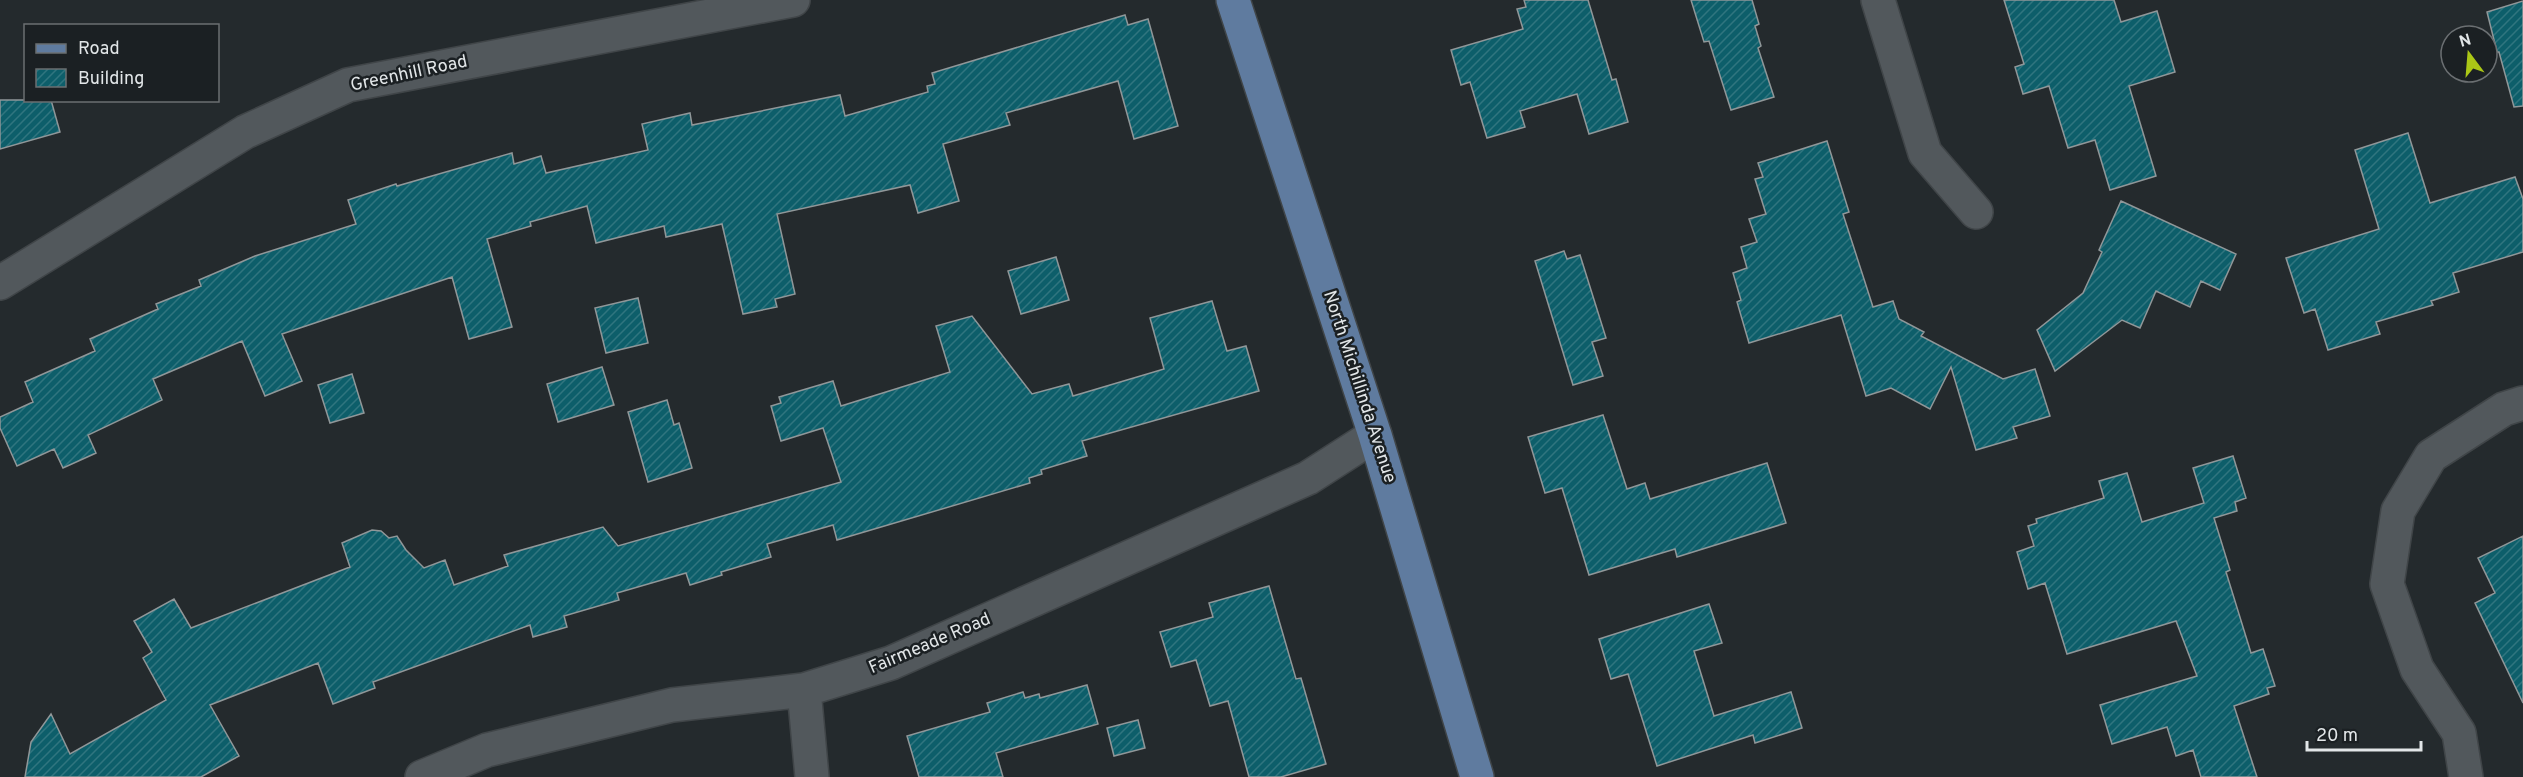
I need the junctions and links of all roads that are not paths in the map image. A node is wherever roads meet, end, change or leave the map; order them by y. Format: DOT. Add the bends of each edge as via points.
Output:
graph roads {
  1 [pos="793,0"];
  2 [pos="1233,0"];
  3 [pos="1878,0"];
  4 [pos="1976,212"];
  5 [pos="0,283"];
  6 [pos="2523,403"];
  7 [pos="1375,435"];
  8 [pos="804,690"];
  9 [pos="422,777"];
  10 [pos="812,777"];
  11 [pos="1477,777"];
  12 [pos="2466,777"];
  1 -- 5 [label="street, Greenhill Road" via="348,85 245,132"];
  2 -- 7 [label="main road, North Michillinda Avenue"];
  3 -- 4 [label="street" via="1925,153"];
  6 -- 12 [label="street" via="2504,409 2431,456 2398,511 2387,584 2417,669 2459,734"];
  7 -- 8 [label="street, Fairmeade Road" via="1308,478 891,663"];
  7 -- 11 [label="main road, North Michillinda Avenue"];
  8 -- 9 [label="street, Fairmeade Road" via="672,705 488,750"];
  8 -- 10 [label="street"];
}
